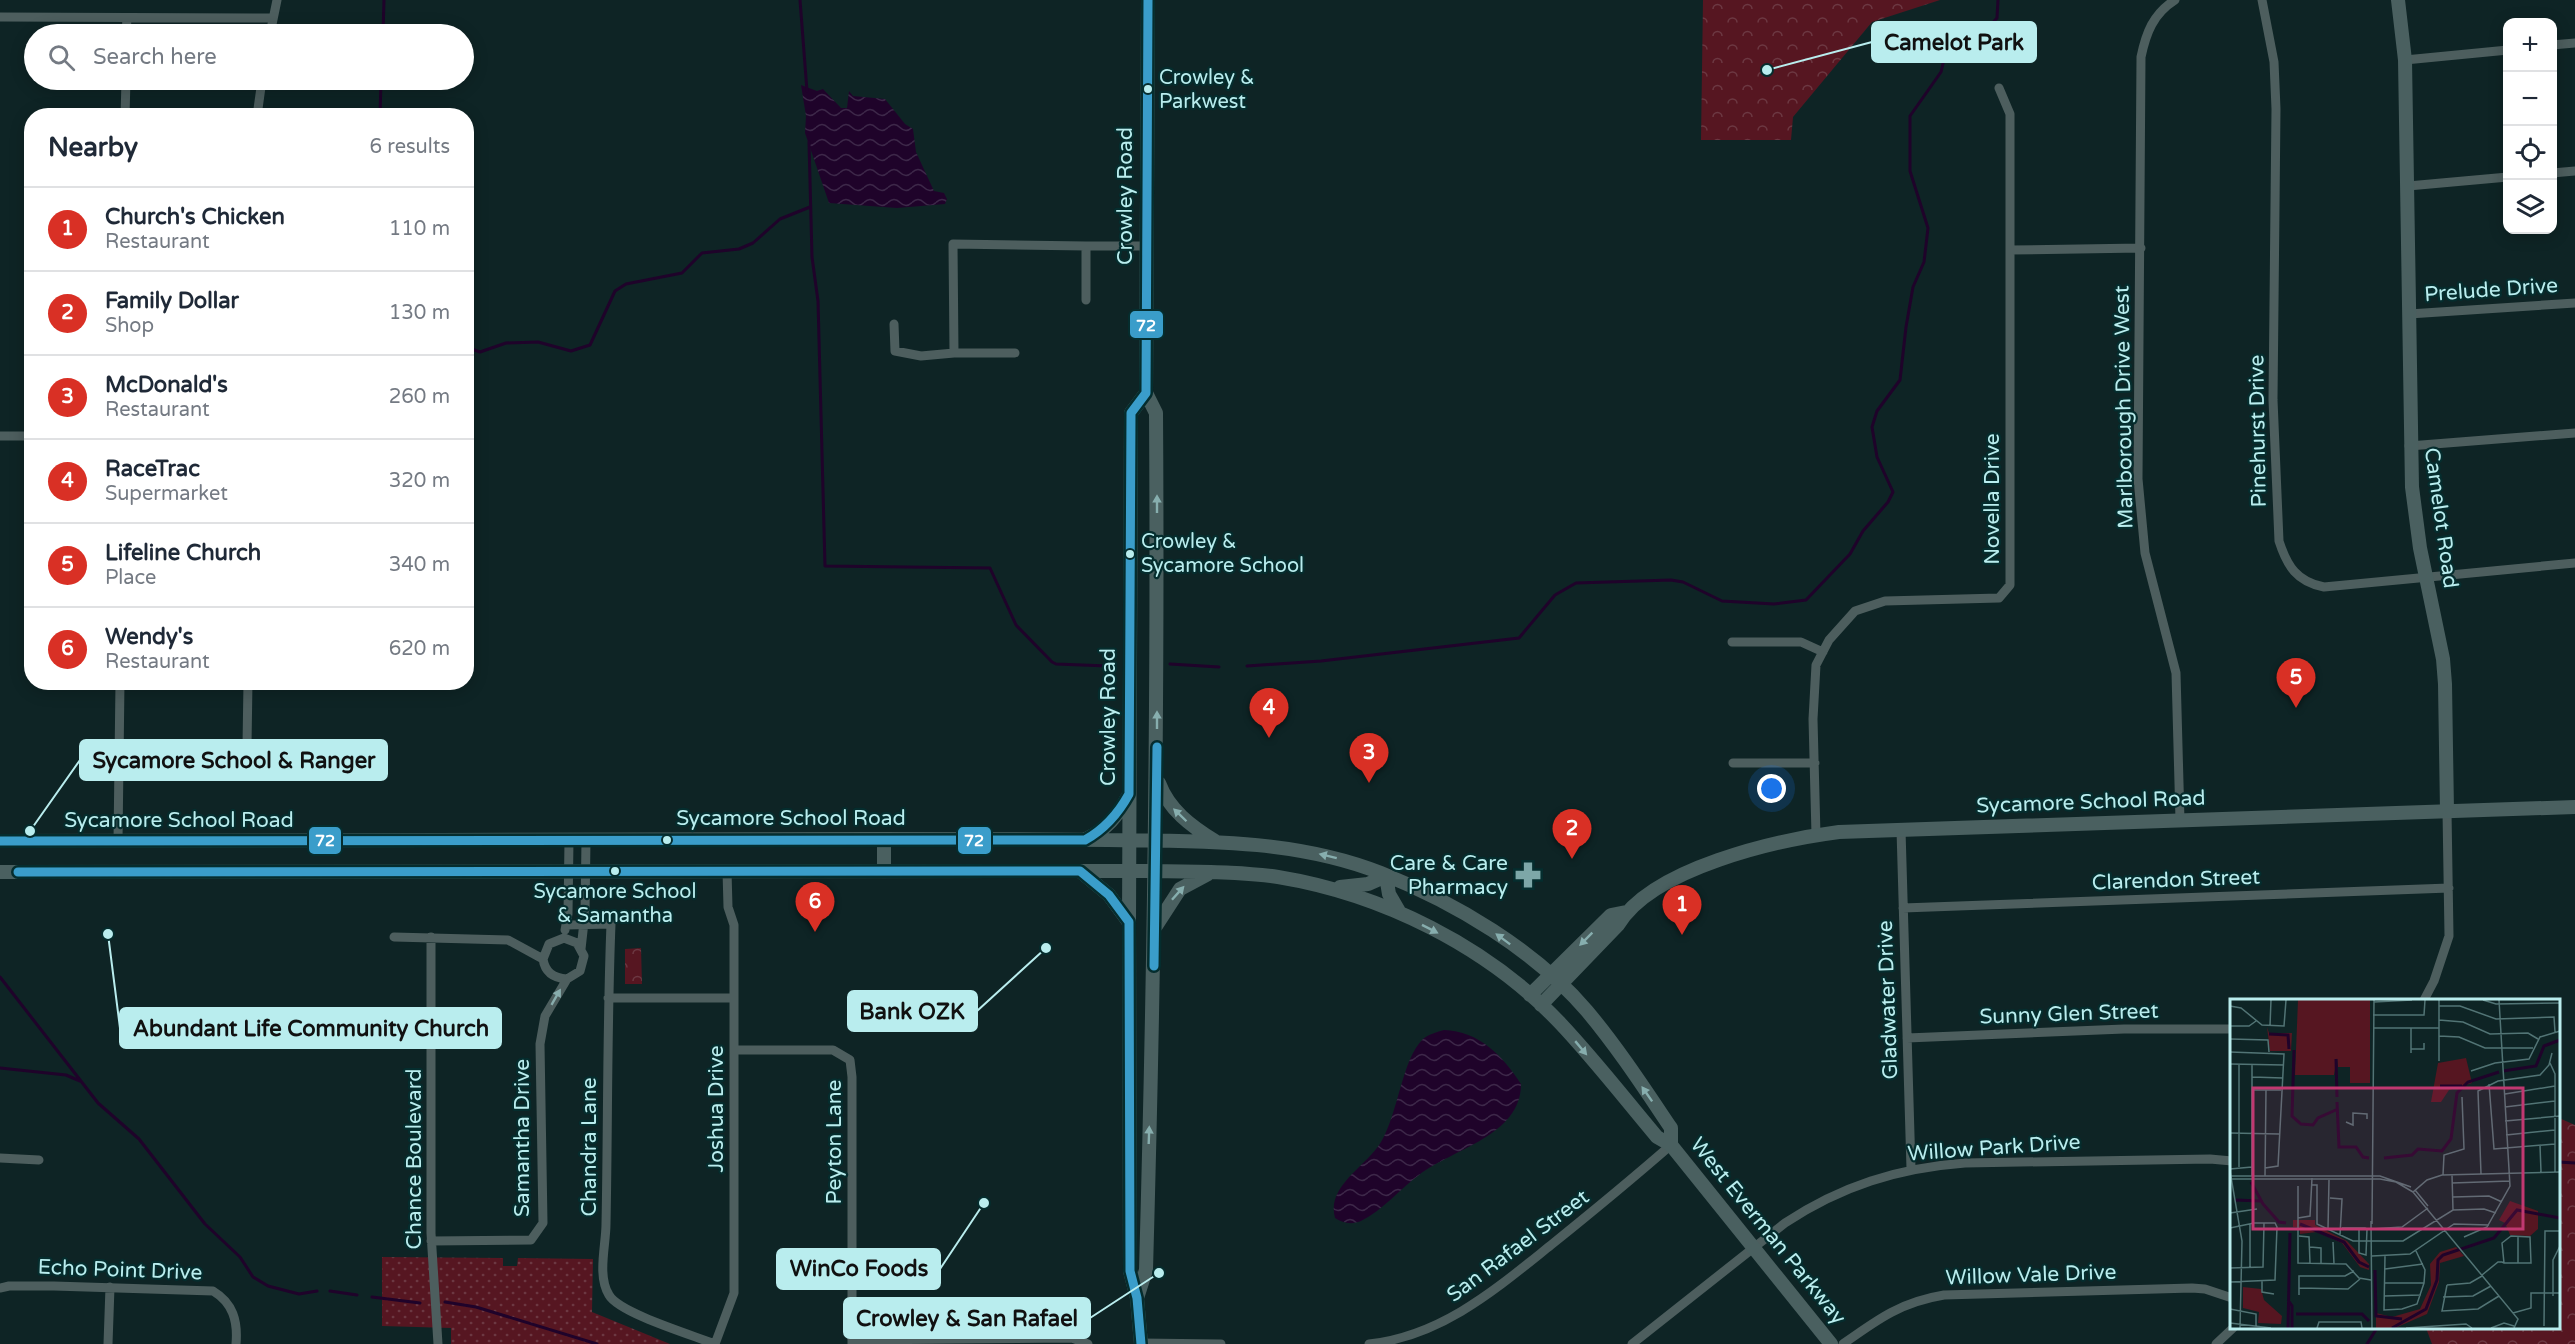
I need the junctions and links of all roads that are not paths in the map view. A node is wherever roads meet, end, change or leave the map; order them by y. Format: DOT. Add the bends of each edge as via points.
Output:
graph roads {
  1 [pos="277,0"];
  2 [pos="1148,0"];
  3 [pos="2175,0"];
  4 [pos="2262,0"];
  5 [pos="2398,0"];
  6 [pos="0,17"];
  7 [pos="127,18"];
  8 [pos="273,18"];
  9 [pos="127,24"];
  10 [pos="272,24"];
  11 [pos="2575,43"];
  12 [pos="2557,45"];
  13 [pos="2503,50"];
  14 [pos="2405,60"];
  15 [pos="1999,88"];
  16 [pos="126,90"];
  17 [pos="261,90"];
  18 [pos="125,108"];
  19 [pos="258,108"];
  20 [pos="2575,171"];
  21 [pos="2557,173"];
  22 [pos="2503,177"];
  23 [pos="2408,186"];
  24 [pos="1086,246"];
  25 [pos="1146,246"];
  26 [pos="2141,248"];
  27 [pos="2010,250"];
  28 [pos="1086,300"];
  29 [pos="2575,303"];
  30 [pos="2409,314"];
  31 [pos="894,324"];
  32 [pos="954,353"];
  33 [pos="1015,353"];
  34 [pos="1146,393"];
  35 [pos="2575,433"];
  36 [pos="0,436"];
  37 [pos="24,436"];
  38 [pos="2409,446"];
  39 [pos="2575,563"];
  40 [pos="2426,578"];
  41 [pos="1732,642"];
  42 [pos="1823,652"];
  43 [pos="120,690"];
  44 [pos="248,690"];
  45 [pos="119,762"];
  46 [pos="1733,763"];
  47 [pos="1815,763"];
  48 [pos="1156,776"];
  49 [pos="1129,795"];
  50 [pos="2575,807"];
  51 [pos="2447,811"];
  52 [pos="2180,820"];
  53 [pos="1901,830"];
  54 [pos="1816,835"];
  55 [pos="885,839"];
  56 [pos="569,840"];
  57 [pos="586,840"];
  58 [pos="1084,840"];
  59 [pos="1129,840"];
  60 [pos="0,841"];
  61 [pos="118,841"];
  62 [pos="1156,841"];
  63 [pos="1217,842"];
  64 [pos="885,870"];
  65 [pos="727,871"];
  66 [pos="1080,871"];
  67 [pos="1129,871"];
  68 [pos="1156,871"];
  69 [pos="0,872"];
  70 [pos="569,872"];
  71 [pos="585,872"];
  72 [pos="1213,872"];
  73 [pos="1386,876"];
  74 [pos="1326,887"];
  75 [pos="2449,888"];
  76 [pos="1903,908"];
  77 [pos="1626,912"];
  78 [pos="1402,914"];
  79 [pos="1129,922"];
  80 [pos="566,925"];
  81 [pos="583,925"];
  82 [pos="1155,928"];
  83 [pos="394,937"];
  84 [pos="432,937"];
  85 [pos="564,938"];
  86 [pos="581,949"];
  87 [pos="543,959"];
  88 [pos="1550,974"];
  89 [pos="567,979"];
  90 [pos="1561,985"];
  91 [pos="1530,995"];
  92 [pos="608,998"];
  93 [pos="734,998"];
  94 [pos="2425,999"];
  95 [pos="1541,1005"];
  96 [pos="2230,1029"];
  97 [pos="1907,1038"];
  98 [pos="734,1050"];
  99 [pos="1129,1126"];
  100 [pos="1671,1145"];
  101 [pos="0,1158"];
  102 [pos="39,1160"];
  103 [pos="2230,1161"];
  104 [pos="1911,1169"];
  105 [pos="1147,1238"];
  106 [pos="432,1240"];
  107 [pos="1754,1247"];
  108 [pos="110,1287"];
  109 [pos="0,1288"];
  110 [pos="2230,1297"];
  111 [pos="1137,1298"];
  112 [pos="2232,1329"];
  113 [pos="853,1342"];
  114 [pos="1018,1342"];
  115 [pos="1141,1343"];
  116 [pos="108,1344"];
  117 [pos="236,1344"];
  118 [pos="438,1344"];
  119 [pos="715,1344"];
  120 [pos="1088,1344"];
  121 [pos="1221,1344"];
  122 [pos="1369,1344"];
  123 [pos="1632,1344"];
  124 [pos="1831,1344"];
  125 [pos="1843,1344"];
  126 [pos="2216,1344"];
  1 -- 8 [label="street"];
  2 -- 25 [label="main road, Crowley Road"];
  3 -- 26 [label="street, Marlborough Drive West" via="2151,24 2141,57"];
  4 -- 40 [label="street, Pinehurst Drive" via="2274,62 2276,109 2273,400 2279,541 2285,560 2309,584 2324,587"];
  5 -- 14 [label="main road, Camelot Road"];
  6 -- 7 [label="street"];
  7 -- 8 [label="street"];
  7 -- 9 [label="street"];
  8 -- 10 [label="street"];
  11 -- 12 [label="street"];
  13 -- 14 [label="street"];
  14 -- 23 [label="main road, Camelot Road"];
  15 -- 27 [label="street, Novella Drive" via="2010,114"];
  16 -- 18 [label="street"];
  17 -- 19 [label="street"];
  20 -- 21 [label="street"];
  22 -- 23 [label="street"];
  23 -- 30 [label="main road, Camelot Road"];
  24 -- 25 [label="street"];
  24 -- 28 [label="street"];
  24 -- 32 [label="street" via="953,244"];
  25 -- 34 [label="main road, Crowley Road"];
  26 -- 27 [label="street"];
  26 -- 52 [label="street, Marlborough Drive West" via="2138,479 2145,553 2176,673"];
  27 -- 42 [label="street, Novella Drive" via="2010,585 1998,598 1886,601 1855,611 1828,640"];
  29 -- 30 [label="street, Prelude Drive"];
  30 -- 38 [label="main road, Camelot Road"];
  31 -- 32 [label="street" via="895,351 921,356"];
  32 -- 33 [label="street"];
  48 -- 34 [label="main road, Crowley Road, one-way" via="1156,413"];
  34 -- 49 [label="main road, Crowley Road" via="1131,413"];
  35 -- 38 [label="street"];
  36 -- 37 [label="street"];
  38 -- 40 [label="main road, Camelot Road"];
  39 -- 40 [label="street, Pinehurst Drive"];
  40 -- 51 [label="main road, Camelot Road" via="2445,684"];
  41 -- 42 [label="street" via="1801,642"];
  42 -- 47 [label="street, Novella Drive" via="1816,665"];
  43 -- 45 [label="street"];
  44 -- 45 [label="street" via="247,745 244,757 237,762"];
  45 -- 61 [label="street"];
  46 -- 47 [label="street"];
  47 -- 54 [label="street, Novella Drive"];
  48 -- 62 [label="main road, Crowley Road"];
  63 -- 48 [label="main road, one-way" via="1174,810"];
  49 -- 58 [label="main road" via="1110,825"];
  49 -- 59 [label="main road, Crowley Road"];
  50 -- 51 [label="main road, Sycamore School Road"];
  51 -- 52 [label="main road, Sycamore School Road"];
  51 -- 75 [label="street, Camelot Road"];
  52 -- 53 [label="main road, Sycamore School Road"];
  53 -- 54 [label="main road, Sycamore School Road"];
  53 -- 76 [label="street, Gladwater Drive"];
  54 -- 77 [label="main road, Sycamore School Road" via="1752,849 1689,872"];
  55 -- 57 [label="main road, Sycamore School Road"];
  55 -- 58 [label="main road, Sycamore School Road"];
  55 -- 64 [label="main road"];
  56 -- 57 [label="main road, Sycamore School Road"];
  56 -- 61 [label="main road, Sycamore School Road"];
  56 -- 70 [label="street"];
  57 -- 71 [label="street, Samantha Drive"];
  58 -- 59 [label="main road, Sycamore School Road"];
  59 -- 62 [label="main road, Sycamore School Road"];
  59 -- 67 [label="main road, Crowley Road"];
  60 -- 61 [label="main road, Sycamore School Road"];
  62 -- 63 [label="main road, Sycamore School Road"];
  62 -- 68 [label="main road, Crowley Road"];
  73 -- 63 [label="main road, Sycamore School Road, one-way" via="1305,851"];
  64 -- 65 [label="main road"];
  64 -- 66 [label="main road"];
  65 -- 71 [label="main road"];
  65 -- 93 [label="street, Joshua Drive" via="728,908 734,926"];
  66 -- 67 [label="main road"];
  66 -- 79 [label="main road" via="1109,896"];
  67 -- 68 [label="main road"];
  67 -- 79 [label="main road, Crowley Road"];
  68 -- 72 [label="main road"];
  68 -- 82 [label="main road, Crowley Road"];
  69 -- 70 [label="main road"];
  70 -- 71 [label="main road"];
  70 -- 80 [label="street"];
  71 -- 81 [label="street, Samantha Drive"];
  72 -- 74 [label="main road" via="1276,877"];
  82 -- 72 [label="main road, one-way" via="1180,889"];
  73 -- 74 [label="main road" via="1368,884"];
  73 -- 78 [label="main road" via="1389,894"];
  88 -- 73 [label="main road, Sycamore School Road, one-way" via="1474,918"];
  74 -- 78 [label="main road"];
  75 -- 76 [label="street, Clarendon Street"];
  75 -- 94 [label="street, Camelot Road" via="2449,936"];
  76 -- 97 [label="street, Gladwater Drive"];
  77 -- 88 [label="main road, Sycamore School Road, one-way" via="1611,915"];
  77 -- 90 [label="main road, Sycamore School Road"];
  78 -- 91 [label="main road, one-way" via="1468,949"];
  79 -- 99 [label="main road, Crowley Road"];
  80 -- 81 [label="street, Chandra Lane"];
  80 -- 85 [label="street"];
  81 -- 86 [label="street, Samantha Drive"];
  81 -- 92 [label="street, Chandra Lane" via="611,924"];
  105 -- 82 [label="main road, Crowley Road, one-way"];
  83 -- 84 [label="street"];
  84 -- 87 [label="street" via="508,940"];
  84 -- 106 [label="street, Chance Boulevard"];
  85 -- 86 [label="street"];
  85 -- 87 [label="street" via="549,944"];
  86 -- 89 [label="street, Samantha Drive" via="583,964"];
  87 -- 89 [label="street" via="548,972"];
  88 -- 90 [label="main road, West Everman Parkway"];
  88 -- 91 [label="main road, Sycamore School Road"];
  106 -- 89 [label="street, Samantha Drive, one-way" via="531,1240 543,1223 540,1044 545,1016"];
  90 -- 95 [label="main road, Sycamore School Road"];
  100 -- 90 [label="main road, West Everman Parkway, one-way" via="1671,1128 1607,1035"];
  91 -- 95 [label="main road, West Everman Parkway"];
  92 -- 93 [label="street"];
  92 -- 119 [label="street, Chandra Lane" via="603,1282 609,1297 622,1308"];
  93 -- 98 [label="street, Joshua Drive"];
  95 -- 100 [label="main road, West Everman Parkway, one-way" via="1560,1022 1657,1137"];
  96 -- 97 [label="street, Sunny Glen Street"];
  97 -- 104 [label="street, Gladwater Drive"];
  98 -- 113 [label="street, Peyton Lane" via="833,1050 850,1060"];
  98 -- 119 [label="street, Joshua Drive" via="734,1293"];
  99 -- 105 [label="main road" via="1138,1144 1139,1216"];
  99 -- 111 [label="main road, Crowley Road" via="1130,1270"];
  100 -- 107 [label="main road, West Everman Parkway"];
  100 -- 122 [label="street, San Rafael Street" via="1494,1291 1447,1322 1389,1342"];
  101 -- 102 [label="street"];
  103 -- 104 [label="street, Willow Park Drive" via="2090,1160"];
  104 -- 107 [label="street, Willow Park Drive" via="1810,1206"];
  105 -- 111 [label="main road, Crowley Road" via="1146,1269"];
  106 -- 118 [label="street, Chance Boulevard"];
  107 -- 123 [label="street, Willow Park Drive"];
  107 -- 124 [label="main road, West Everman Parkway"];
  108 -- 109 [label="street, Echo Point Drive"];
  108 -- 116 [label="street"];
  108 -- 117 [label="street, Echo Point Drive" via="213,1291 232,1308"];
  110 -- 125 [label="street, Willow Vale Drive" via="2192,1288 1944,1296 1904,1304"];
  111 -- 115 [label="main road, Crowley Road"];
  112 -- 126 [label="street"];
  113 -- 114 [label="street"];
  114 -- 120 [label="street" via="1072,1338"];
  115 -- 121 [label="street"];
}
